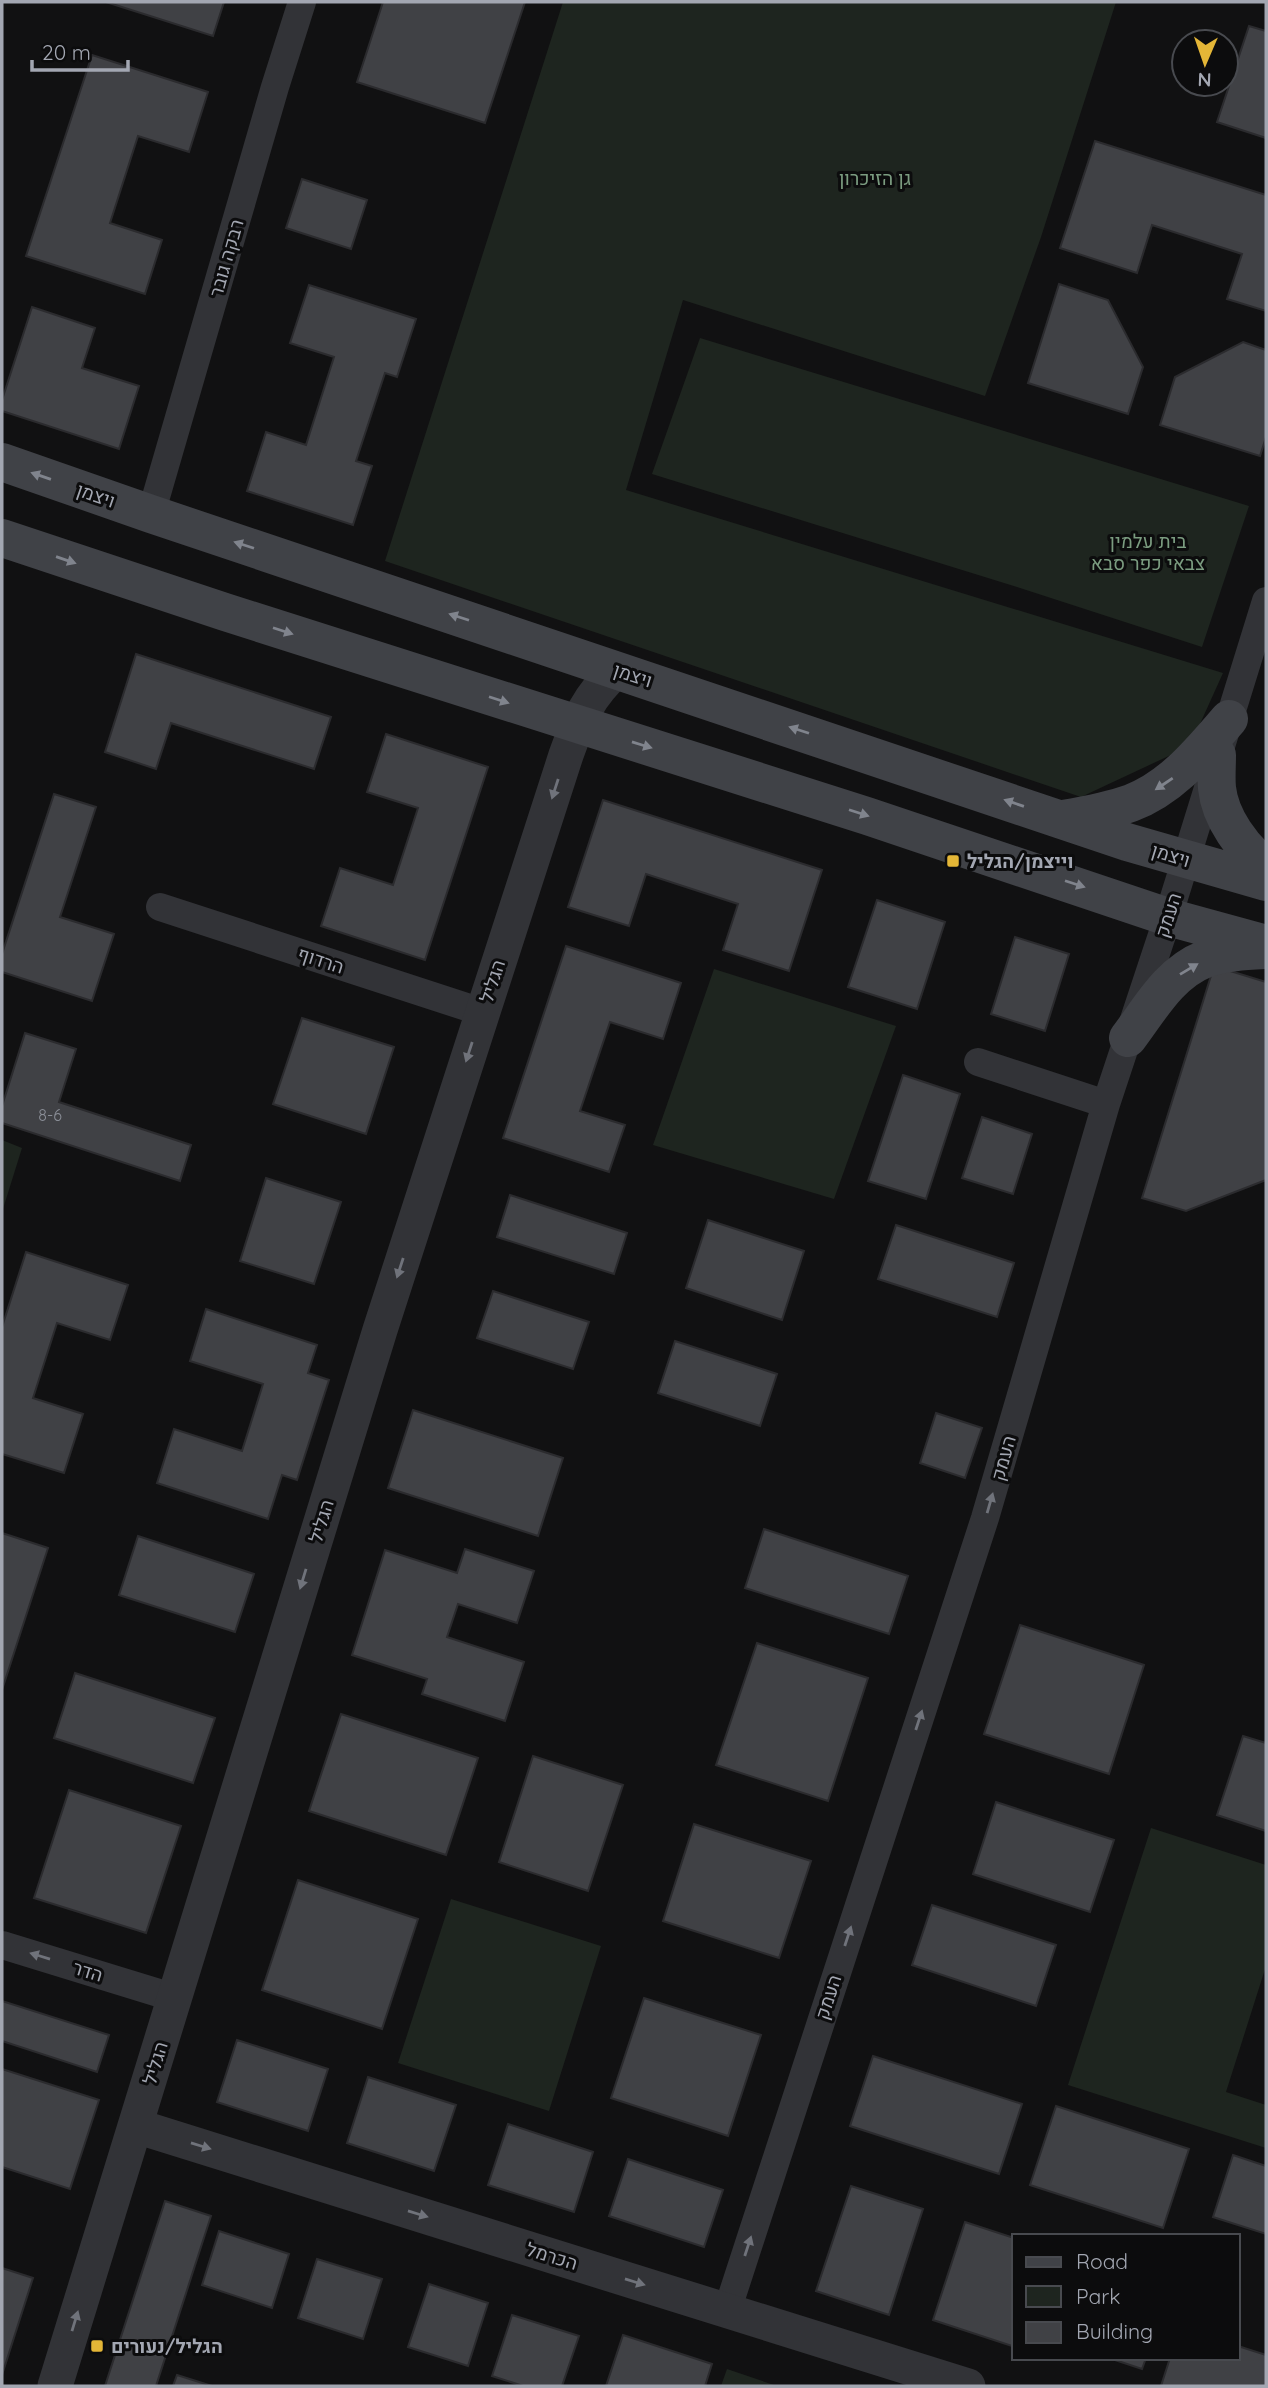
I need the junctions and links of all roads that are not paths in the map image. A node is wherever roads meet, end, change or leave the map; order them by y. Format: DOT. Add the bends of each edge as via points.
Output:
graph roads {
  1 [pos="302,2"];
  2 [pos="2,462"];
  3 [pos="151,514"];
  4 [pos="2,538"];
  5 [pos="1266,601"];
  6 [pos="617,670"];
  7 [pos="1229,719"];
  8 [pos="577,724"];
  9 [pos="1217,755"];
  10 [pos="1062,820"];
  11 [pos="1185,860"];
  12 [pos="1266,867"];
  13 [pos="1266,882"];
  14 [pos="160,907"];
  15 [pos="1168,917"];
  16 [pos="1266,947"];
  17 [pos="482,1012"];
  18 [pos="1128,1038"];
  19 [pos="978,1062"];
  20 [pos="1107,1104"];
  21 [pos="2,1945"];
  22 [pos="175,1998"];
  23 [pos="136,2126"];
  24 [pos="727,2311"];
  25 [pos="55,2386"];
  26 [pos="968,2386"];
  1 -- 3 [label="street, רבקה גובר"];
  3 -- 2 [label="main road, ויצמן, one-way"];
  6 -- 3 [label="main road, ויצמן, one-way"];
  4 -- 8 [label="main road, one-way"];
  5 -- 7 [label="street, העמק"];
  6 -- 8 [label="street, הגליל" via="594,693"];
  10 -- 6 [label="main road, ויצמן, one-way"];
  7 -- 9 [label="street, העמק"];
  7 -- 10 [label="main road, one-way" via="1166,784 1134,802"];
  8 -- 15 [label="main road, one-way"];
  8 -- 17 [label="street, הגליל, one-way"];
  9 -- 11 [label="street, העמק"];
  9 -- 12 [label="main road" via="1221,808 1238,838"];
  10 -- 11 [label="main road, ויצמן"];
  11 -- 13 [label="main road, ויצמן"];
  11 -- 15 [label="street, העמק"];
  14 -- 17 [label="street, הרדוף"];
  15 -- 16 [label="main road"];
  15 -- 18 [label="street, העמק"];
  18 -- 16 [label="main road, one-way" via="1176,976 1204,960"];
  17 -- 22 [label="street, הגליל, one-way"];
  18 -- 20 [label="street, העמק"];
  19 -- 20 [label="street"];
  24 -- 20 [label="street, העמק, one-way" via="985,1518"];
  22 -- 21 [label="street, הדר, one-way"];
  22 -- 23 [label="street, הגליל"];
  23 -- 24 [label="street, הכרמל, one-way"];
  25 -- 23 [label="street, הגליל, one-way"];
  24 -- 26 [label="street, הכרמל"];
}
